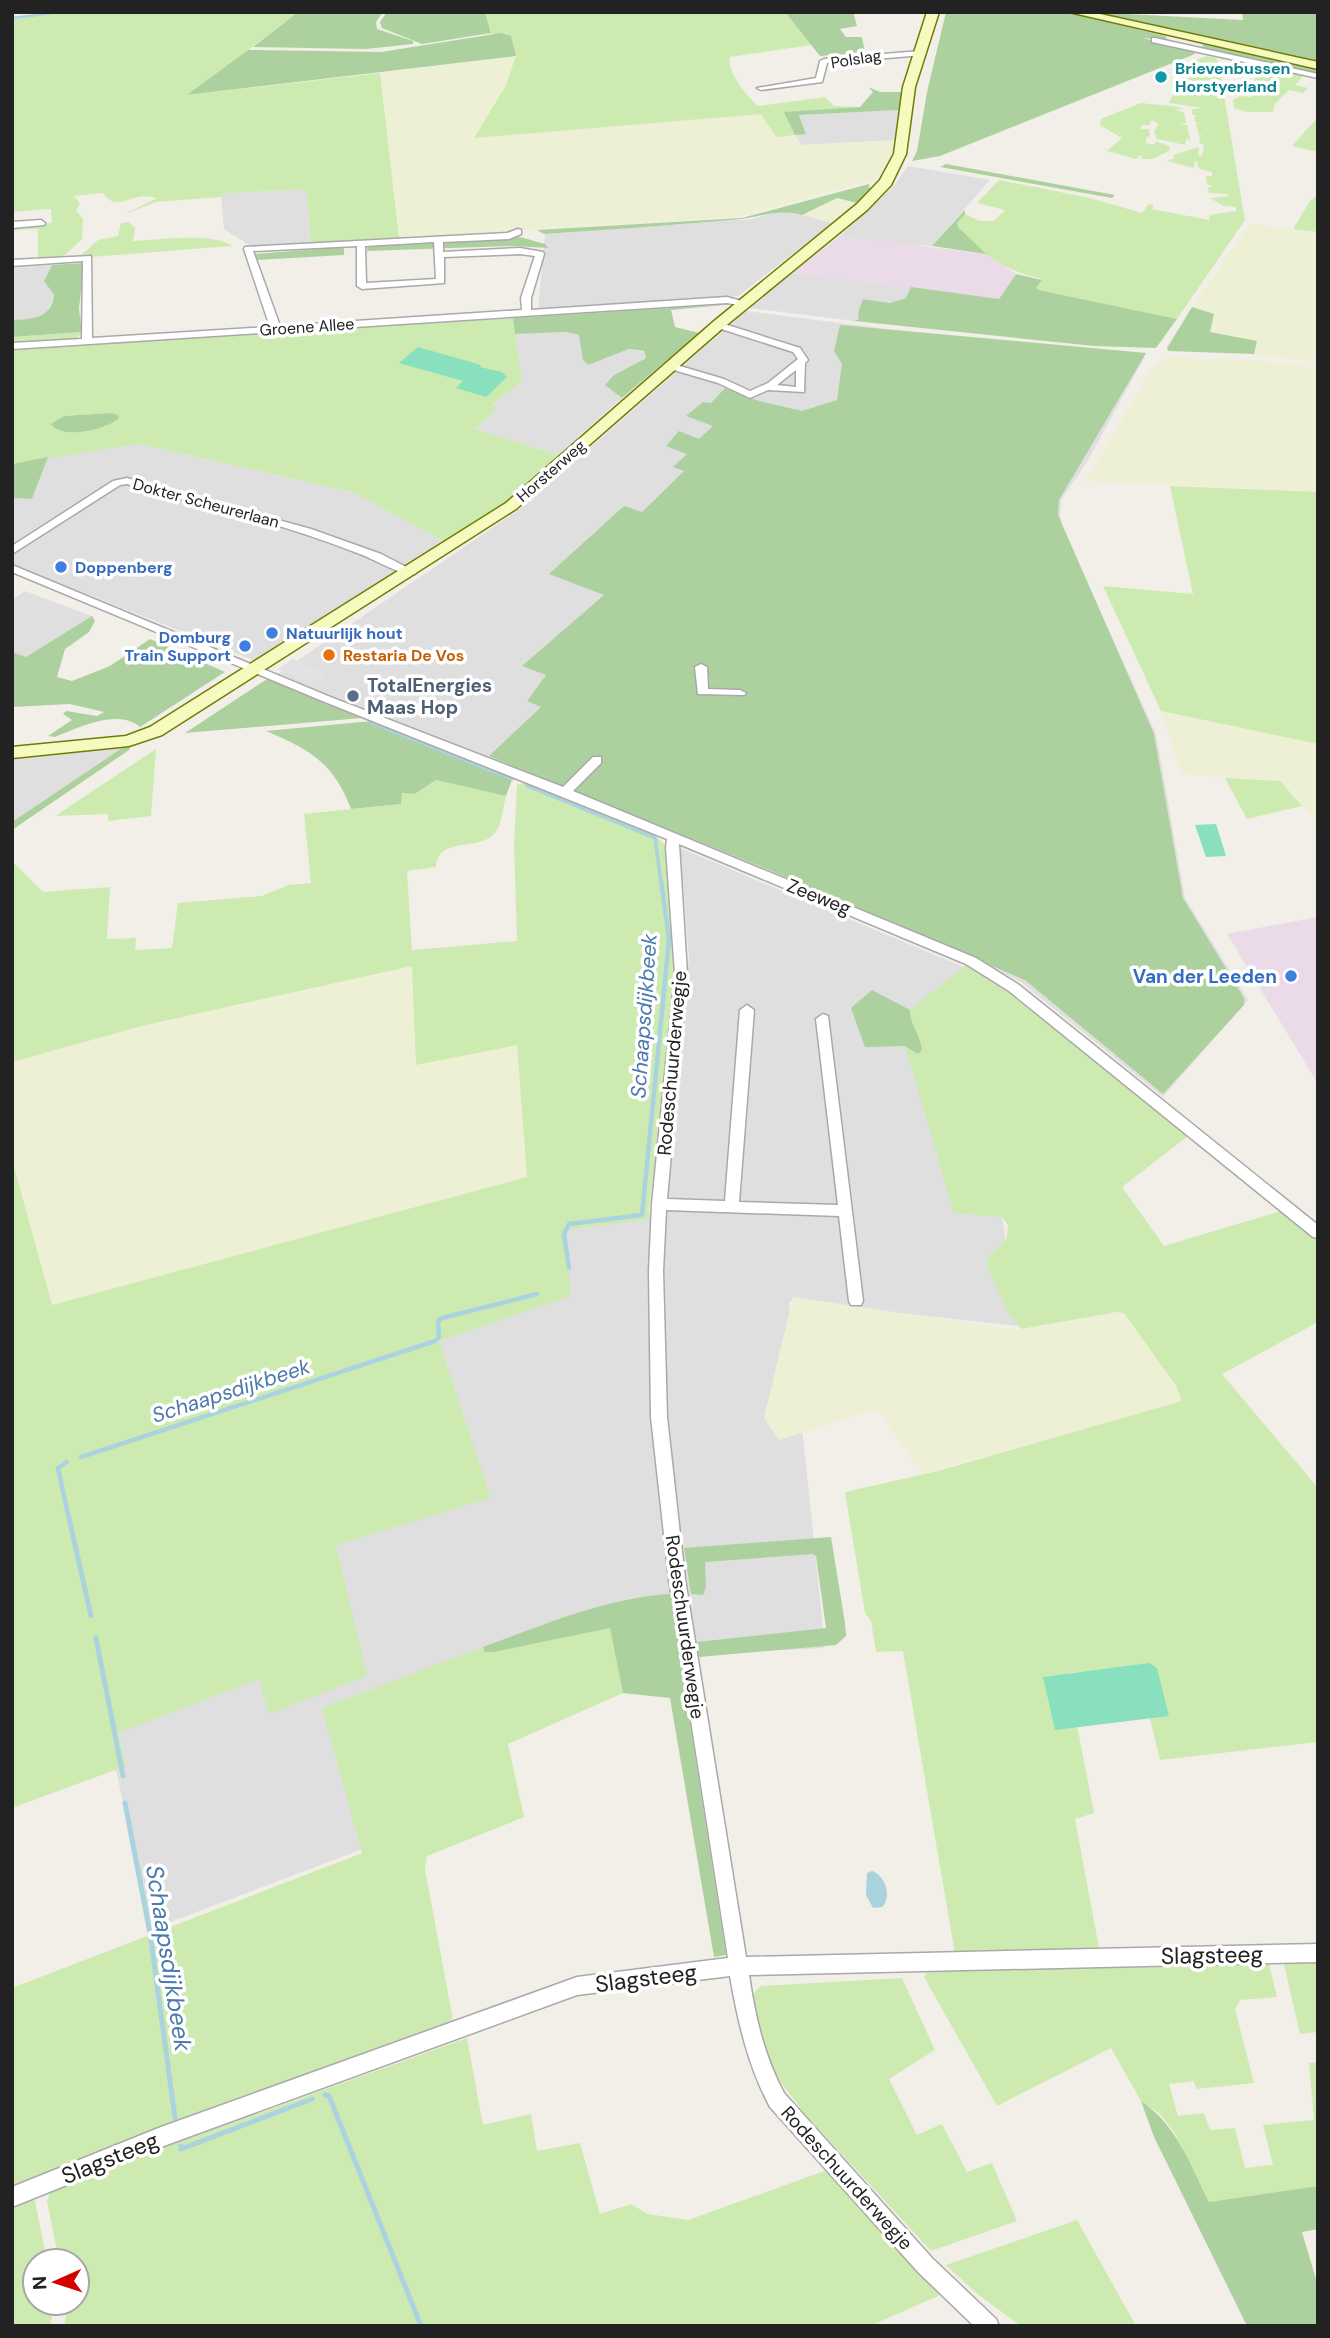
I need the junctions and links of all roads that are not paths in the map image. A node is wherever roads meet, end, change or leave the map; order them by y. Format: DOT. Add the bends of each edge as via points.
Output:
graph roads {
  1 [pos="933,12"];
  2 [pos="1075,12"];
  3 [pos="1176,38"];
  4 [pos="1155,40"];
  5 [pos="920,53"];
  6 [pos="1318,66"];
  7 [pos="1318,76"];
  8 [pos="761,88"];
  9 [pos="41,223"];
  10 [pos="12,225"];
  11 [pos="518,232"];
  12 [pos="438,239"];
  13 [pos="361,243"];
  14 [pos="440,256"];
  15 [pos="12,263"];
  16 [pos="744,303"];
  17 [pos="527,313"];
  18 [pos="718,325"];
  19 [pos="276,329"];
  20 [pos="87,341"];
  21 [pos="12,346"];
  22 [pos="801,364"];
  23 [pos="670,366"];
  24 [pos="766,387"];
  25 [pos="12,551"];
  26 [pos="12,568"];
  27 [pos="411,572"];
  28 [pos="701,667"];
  29 [pos="258,670"];
  30 [pos="740,693"];
  31 [pos="12,753"];
  32 [pos="597,760"];
  33 [pos="565,792"];
  34 [pos="674,837"];
  35 [pos="747,1010"];
  36 [pos="823,1019"];
  37 [pos="659,1204"];
  38 [pos="732,1205"];
  39 [pos="844,1211"];
  40 [pos="1318,1233"];
  41 [pos="856,1301"];
  42 [pos="1318,1953"];
  43 [pos="739,1966"];
  44 [pos="12,2197"];
  45 [pos="989,2326"];
  1 -- 5 [label="main road, Horsterweg"];
  2 -- 3 [label="main road"];
  3 -- 4 [label="street"];
  3 -- 6 [label="main road"];
  3 -- 7 [label="street"];
  5 -- 8 [label="street, Polslag" via="824,61 819,80"];
  5 -- 16 [label="main road, Horsterweg" via="906,101 900,154 886,182 841,226"];
  9 -- 10 [label="street"];
  11 -- 12 [label="street"];
  12 -- 13 [label="street"];
  12 -- 14 [label="street"];
  13 -- 14 [label="street" via="362,286 442,282"];
  13 -- 19 [label="street" via="248,249"];
  14 -- 17 [label="street" via="540,254 526,298"];
  15 -- 20 [label="street" via="88,258"];
  16 -- 17 [label="street, Groene Allee" via="727,300"];
  16 -- 18 [label="main road, Horsterweg"];
  17 -- 19 [label="street, Groene Allee"];
  18 -- 22 [label="street" via="797,350 803,357"];
  18 -- 23 [label="main road, Horsterweg"];
  19 -- 20 [label="street, Groene Allee"];
  20 -- 21 [label="street, Groene Allee"];
  22 -- 24 [label="street"];
  22 -- 24 [label="street" via="800,390"];
  23 -- 24 [label="street" via="750,395"];
  23 -- 27 [label="main road, Horsterweg" via="511,506"];
  25 -- 27 [label="street, Dokter Scheurerlaan" via="127,481 325,535"];
  26 -- 29 [label="street, Zeeweg"];
  27 -- 29 [label="main road, Horsterweg"];
  28 -- 30 [label="street" via="702,692"];
  29 -- 31 [label="main road, Horsterweg" via="156,731 129,741"];
  29 -- 33 [label="street, Zeeweg"];
  32 -- 33 [label="street"];
  33 -- 34 [label="street, Zeeweg"];
  34 -- 37 [label="street, Rodeschuurderwegje" via="681,974"];
  34 -- 40 [label="street, Zeeweg" via="971,961 1014,988"];
  35 -- 38 [label="street"];
  36 -- 39 [label="street"];
  37 -- 38 [label="street"];
  37 -- 43 [label="street, Rodeschuurderwegje" via="657,1380 662,1455 705,1766"];
  38 -- 39 [label="street"];
  39 -- 41 [label="street"];
  42 -- 43 [label="street, Slagsteeg"];
  43 -- 44 [label="street, Slagsteeg" via="578,1986 161,2137"];
  43 -- 45 [label="street, Rodeschuurderwegje" via="754,2050 777,2100 926,2265"];
}
